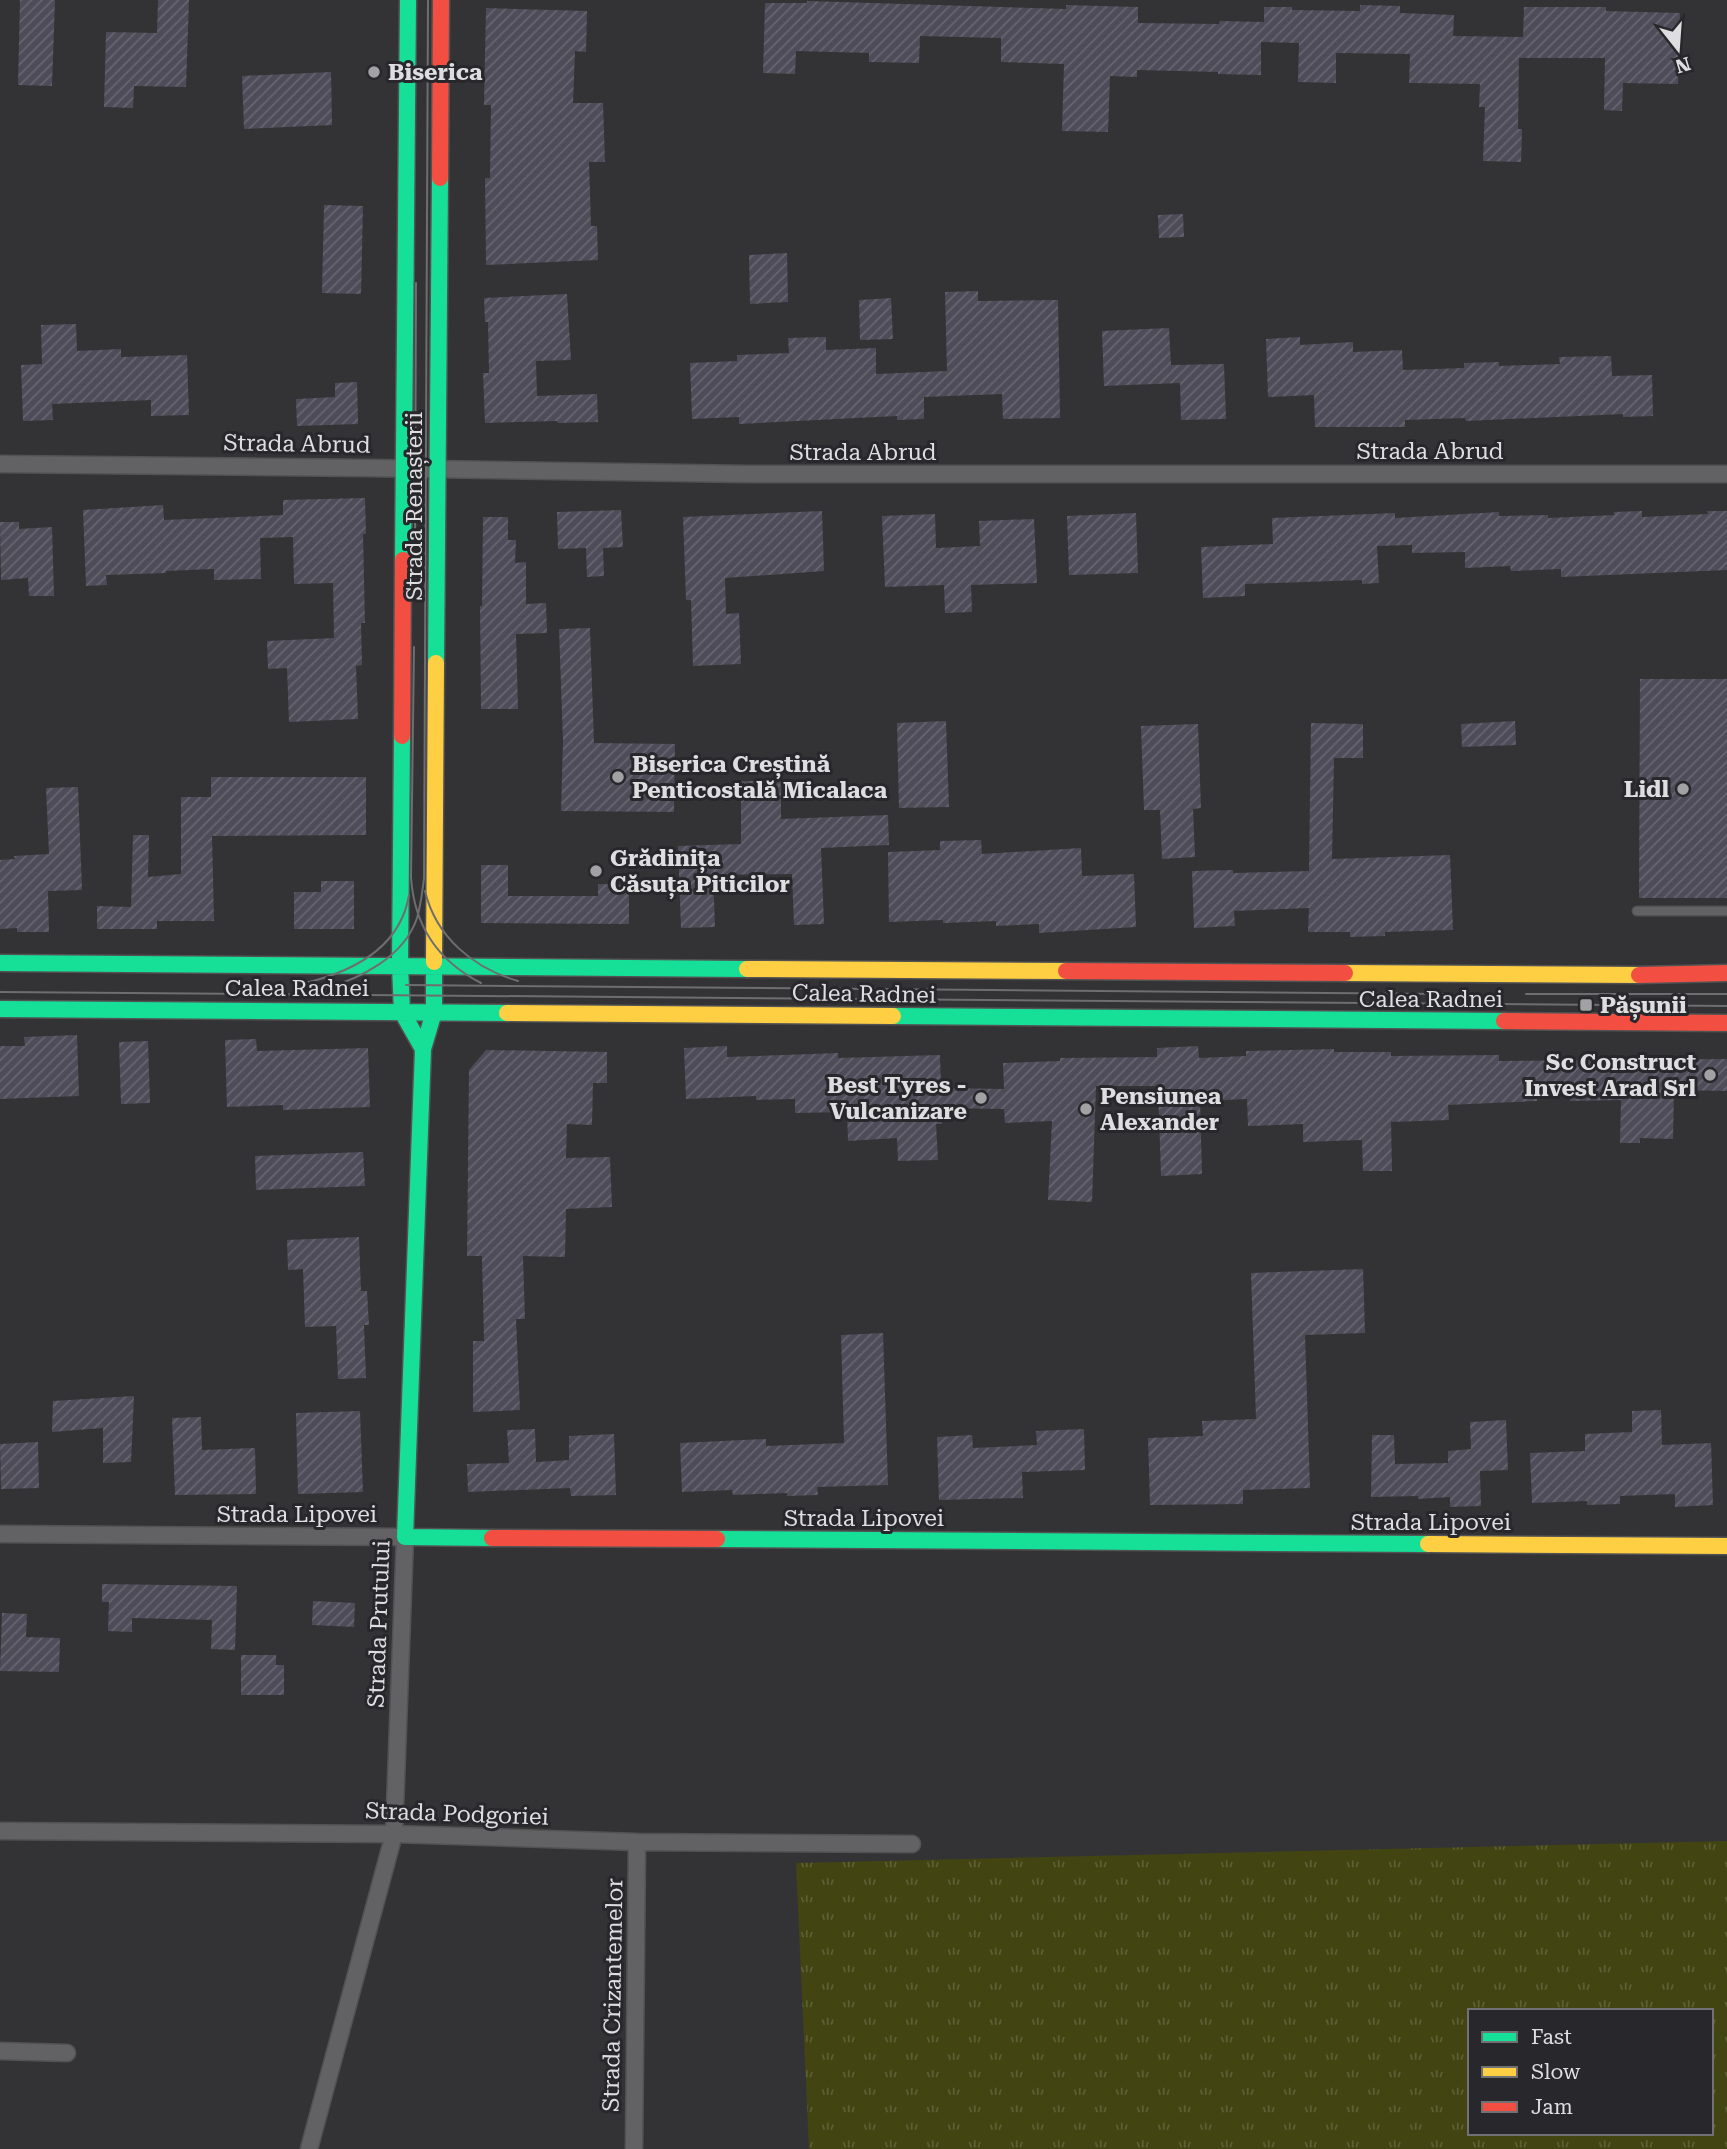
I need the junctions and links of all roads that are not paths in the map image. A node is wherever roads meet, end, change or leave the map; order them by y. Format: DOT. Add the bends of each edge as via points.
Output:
graph roads {
  1 [pos="408,0"];
  2 [pos="441,0"];
  3 [pos="0,464"];
  4 [pos="404,469"];
  5 [pos="437,469"];
  6 [pos="1727,474"];
  7 [pos="1637,911"];
  8 [pos="1727,911"];
  9 [pos="0,963"];
  10 [pos="400,966"];
  11 [pos="434,967"];
  12 [pos="1727,973"];
  13 [pos="0,1009"];
  14 [pos="402,1012"];
  15 [pos="434,1012"];
  16 [pos="1727,1023"];
  17 [pos="423,1049"];
  18 [pos="0,1534"];
  19 [pos="405,1537"];
  20 [pos="1727,1546"];
  21 [pos="0,1831"];
  22 [pos="394,1834"];
  23 [pos="637,1842"];
  24 [pos="912,1844"];
  25 [pos="0,2051"];
  26 [pos="68,2053"];
  27 [pos="309,2149"];
  28 [pos="634,2149"];
  1 -- 4 [label="street, Strada Renașterii"];
  2 -- 5 [label="street, Strada Renașterii"];
  3 -- 4 [label="street, Strada Abrud"];
  4 -- 5 [label="street, Strada Abrud"];
  4 -- 10 [label="street, Strada Renașterii"];
  5 -- 6 [label="street, Strada Abrud" via="746,474"];
  5 -- 11 [label="street, Strada Renașterii"];
  7 -- 8 [label="lane"];
  9 -- 10 [label="street, Calea Radnei"];
  10 -- 11 [label="street, Calea Radnei"];
  10 -- 14 [label="street, Strada Renașterii"];
  11 -- 12 [label="street, Calea Radnei"];
  11 -- 15 [label="street, Strada Renașterii"];
  13 -- 14 [label="street, Calea Radnei"];
  14 -- 15 [label="street, Calea Radnei"];
  14 -- 17 [label="street"];
  15 -- 16 [label="street, Calea Radnei"];
  15 -- 17 [label="street, Strada Prutului"];
  17 -- 19 [label="street, Strada Prutului"];
  18 -- 19 [label="street, Strada Lipovei"];
  19 -- 20 [label="street, Strada Lipovei"];
  19 -- 22 [label="street, Strada Prutului"];
  21 -- 22 [label="street, Strada Podgoriei"];
  22 -- 23 [label="street, Strada Podgoriei"];
  22 -- 27 [label="street, Strada Prutului"];
  23 -- 24 [label="street, Strada Podgoriei"];
  23 -- 28 [label="street, Strada Crizantemelor"];
  25 -- 26 [label="street"];
}
